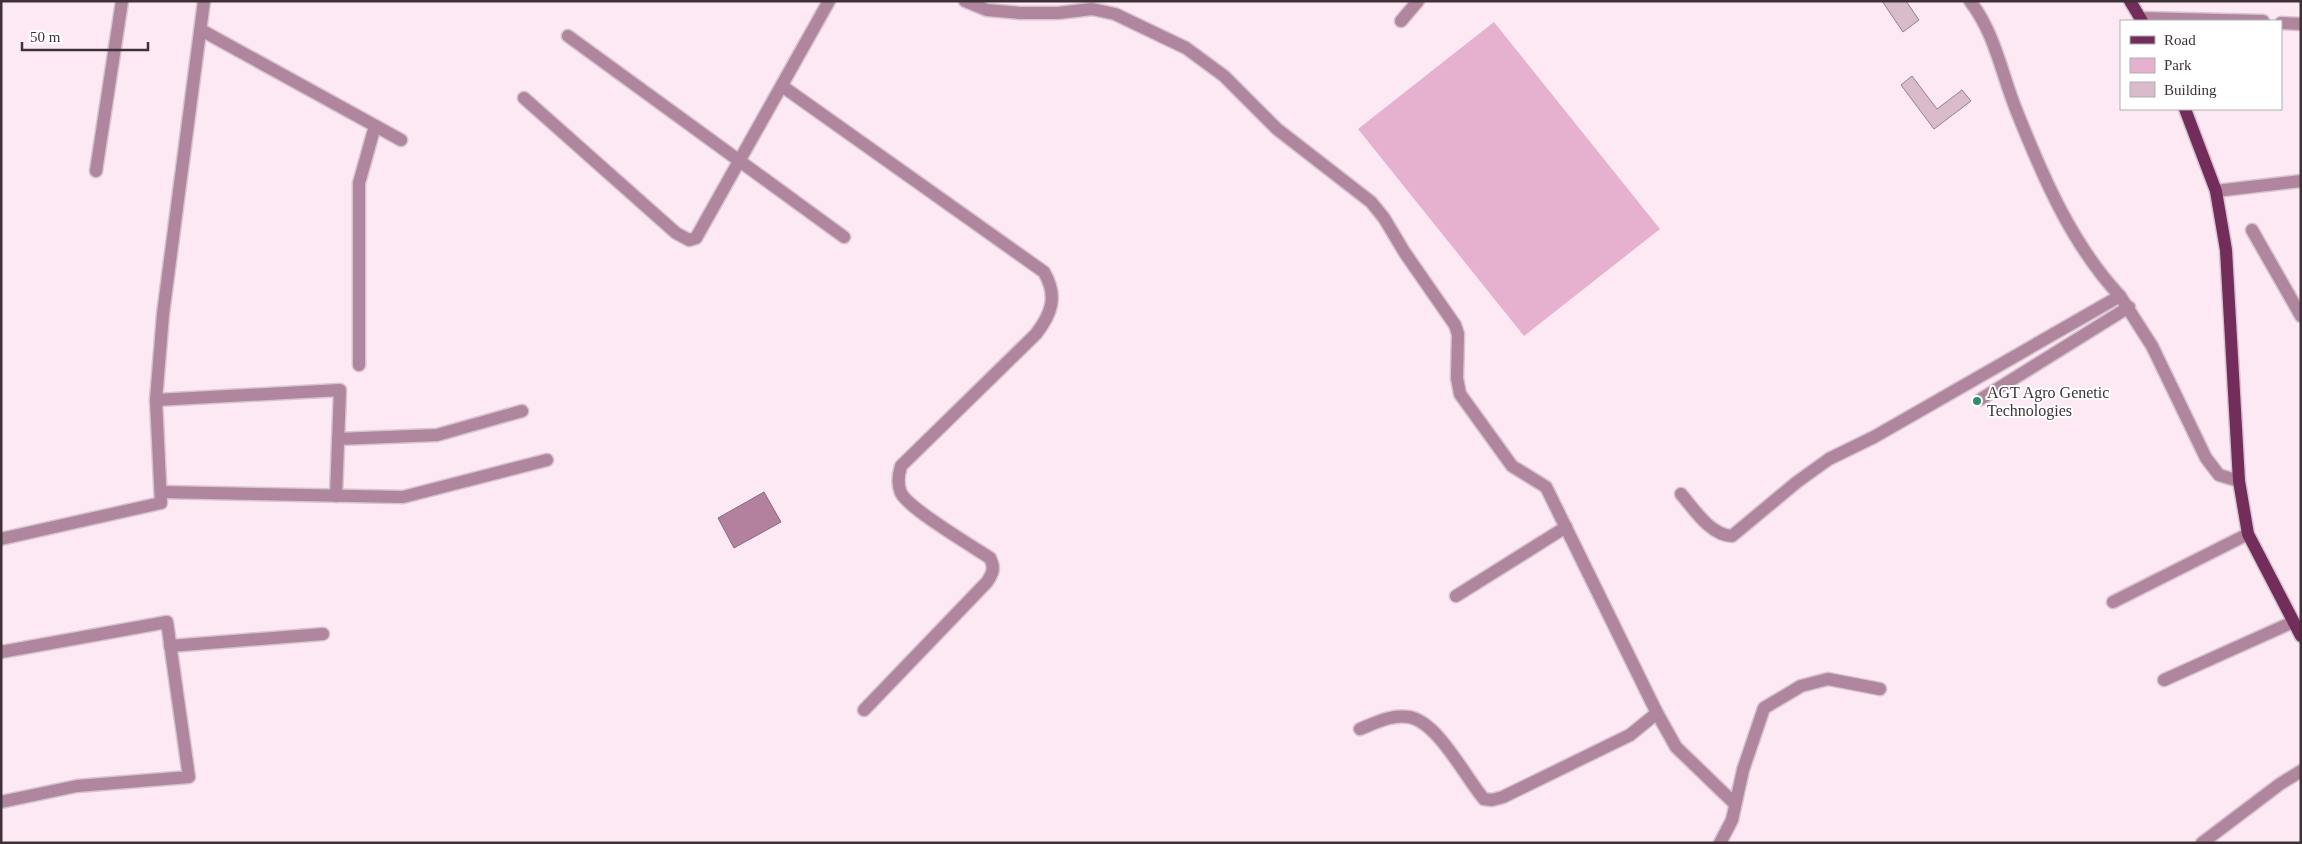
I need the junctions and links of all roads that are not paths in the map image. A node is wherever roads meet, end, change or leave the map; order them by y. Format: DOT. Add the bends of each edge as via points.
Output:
graph roads {
  1 [pos="122,1"];
  2 [pos="204,1"];
  3 [pos="829,1"];
  4 [pos="965,1"];
  5 [pos="1418,1"];
  6 [pos="1970,1"];
  7 [pos="2130,1"];
  8 [pos="2141,20"];
  9 [pos="1401,21"];
  10 [pos="2282,23"];
  11 [pos="2301,24"];
  12 [pos="200,30"];
  13 [pos="568,36"];
  14 [pos="782,86"];
  15 [pos="524,98"];
  16 [pos="2185,110"];
  17 [pos="375,126"];
  18 [pos="401,140"];
  19 [pos="740,162"];
  20 [pos="96,171"];
  21 [pos="2301,182"];
  22 [pos="2216,191"];
  23 [pos="2252,230"];
  24 [pos="844,237"];
  25 [pos="2120,296"];
  26 [pos="2129,307"];
  27 [pos="2301,316"];
  28 [pos="359,365"];
  29 [pos="156,400"];
  30 [pos="1981,400"];
  31 [pos="522,411"];
  32 [pos="338,439"];
  33 [pos="547,460"];
  34 [pos="2239,481"];
  35 [pos="161,492"];
  36 [pos="1680,494"];
  37 [pos="336,496"];
  38 [pos="1566,527"];
  39 [pos="2248,534"];
  40 [pos="1,539"];
  41 [pos="1456,596"];
  42 [pos="2113,602"];
  43 [pos="2298,629"];
  44 [pos="322,634"];
  45 [pos="170,646"];
  46 [pos="1,652"];
  47 [pos="2164,680"];
  48 [pos="1880,689"];
  49 [pos="864,710"];
  50 [pos="1657,713"];
  51 [pos="1360,729"];
  52 [pos="2301,771"];
  53 [pos="1,802"];
  54 [pos="1734,803"];
  55 [pos="1720,843"];
  56 [pos="2202,843"];
  1 -- 20 [label="street"];
  2 -- 12 [label="street"];
  3 -- 14 [label="street"];
  4 -- 38 [label="street" via="988,10 1020,13 1092,9 1143,25 1186,48 1224,76 1278,129 1371,202 1455,325 1460,394 1512,466 1546,487"];
  5 -- 9 [label="street"];
  6 -- 25 [label="street" via="1983,19 2016,111 2060,208 2097,272"];
  7 -- 8 [label="main road"];
  10 -- 11 [label="street"];
  12 -- 17 [label="street"];
  12 -- 29 [label="street" via="163,314"];
  13 -- 19 [label="street"];
  14 -- 19 [label="street"];
  14 -- 49 [label="street" via="1044,272 1053,294 1046,321 1036,334 901,466 898,477 902,495 927,516 990,558 993,574"];
  15 -- 19 [label="street" via="676,233 690,240 699,235"];
  16 -- 22 [label="main road"];
  17 -- 18 [label="street"];
  17 -- 28 [label="street" via="359,183"];
  19 -- 24 [label="street"];
  21 -- 22 [label="street"];
  22 -- 34 [label="main road" via="2226,250"];
  23 -- 27 [label="street"];
  25 -- 26 [label="street"];
  25 -- 36 [label="street" via="1874,438 1829,459 1732,536 1720,533 1704,521"];
  26 -- 30 [label="street"];
  26 -- 34 [label="street" via="2152,346 2206,458 2219,475"];
  29 -- 32 [label="street" via="340,390"];
  29 -- 35 [label="street"];
  31 -- 32 [label="street" via="438,435"];
  32 -- 37 [label="street"];
  33 -- 37 [label="street" via="403,497"];
  34 -- 39 [label="main road"];
  35 -- 37 [label="street"];
  35 -- 40 [label="street" via="162,503"];
  38 -- 41 [label="street"];
  38 -- 50 [label="street"];
  39 -- 42 [label="street"];
  39 -- 43 [label="main road"];
  43 -- 47 [label="street"];
  44 -- 45 [label="street"];
  45 -- 46 [label="street" via="167,622"];
  45 -- 53 [label="street" via="188,777 78,786"];
  48 -- 54 [label="street" via="1828,679 1801,686 1764,708"];
  50 -- 51 [label="street" via="1630,735 1492,800 1484,799 1438,736 1425,724 1409,717 1391,717"];
  50 -- 54 [label="street" via="1676,747"];
  52 -- 56 [label="street"];
  54 -- 55 [label="street" via="1732,820"];
}
